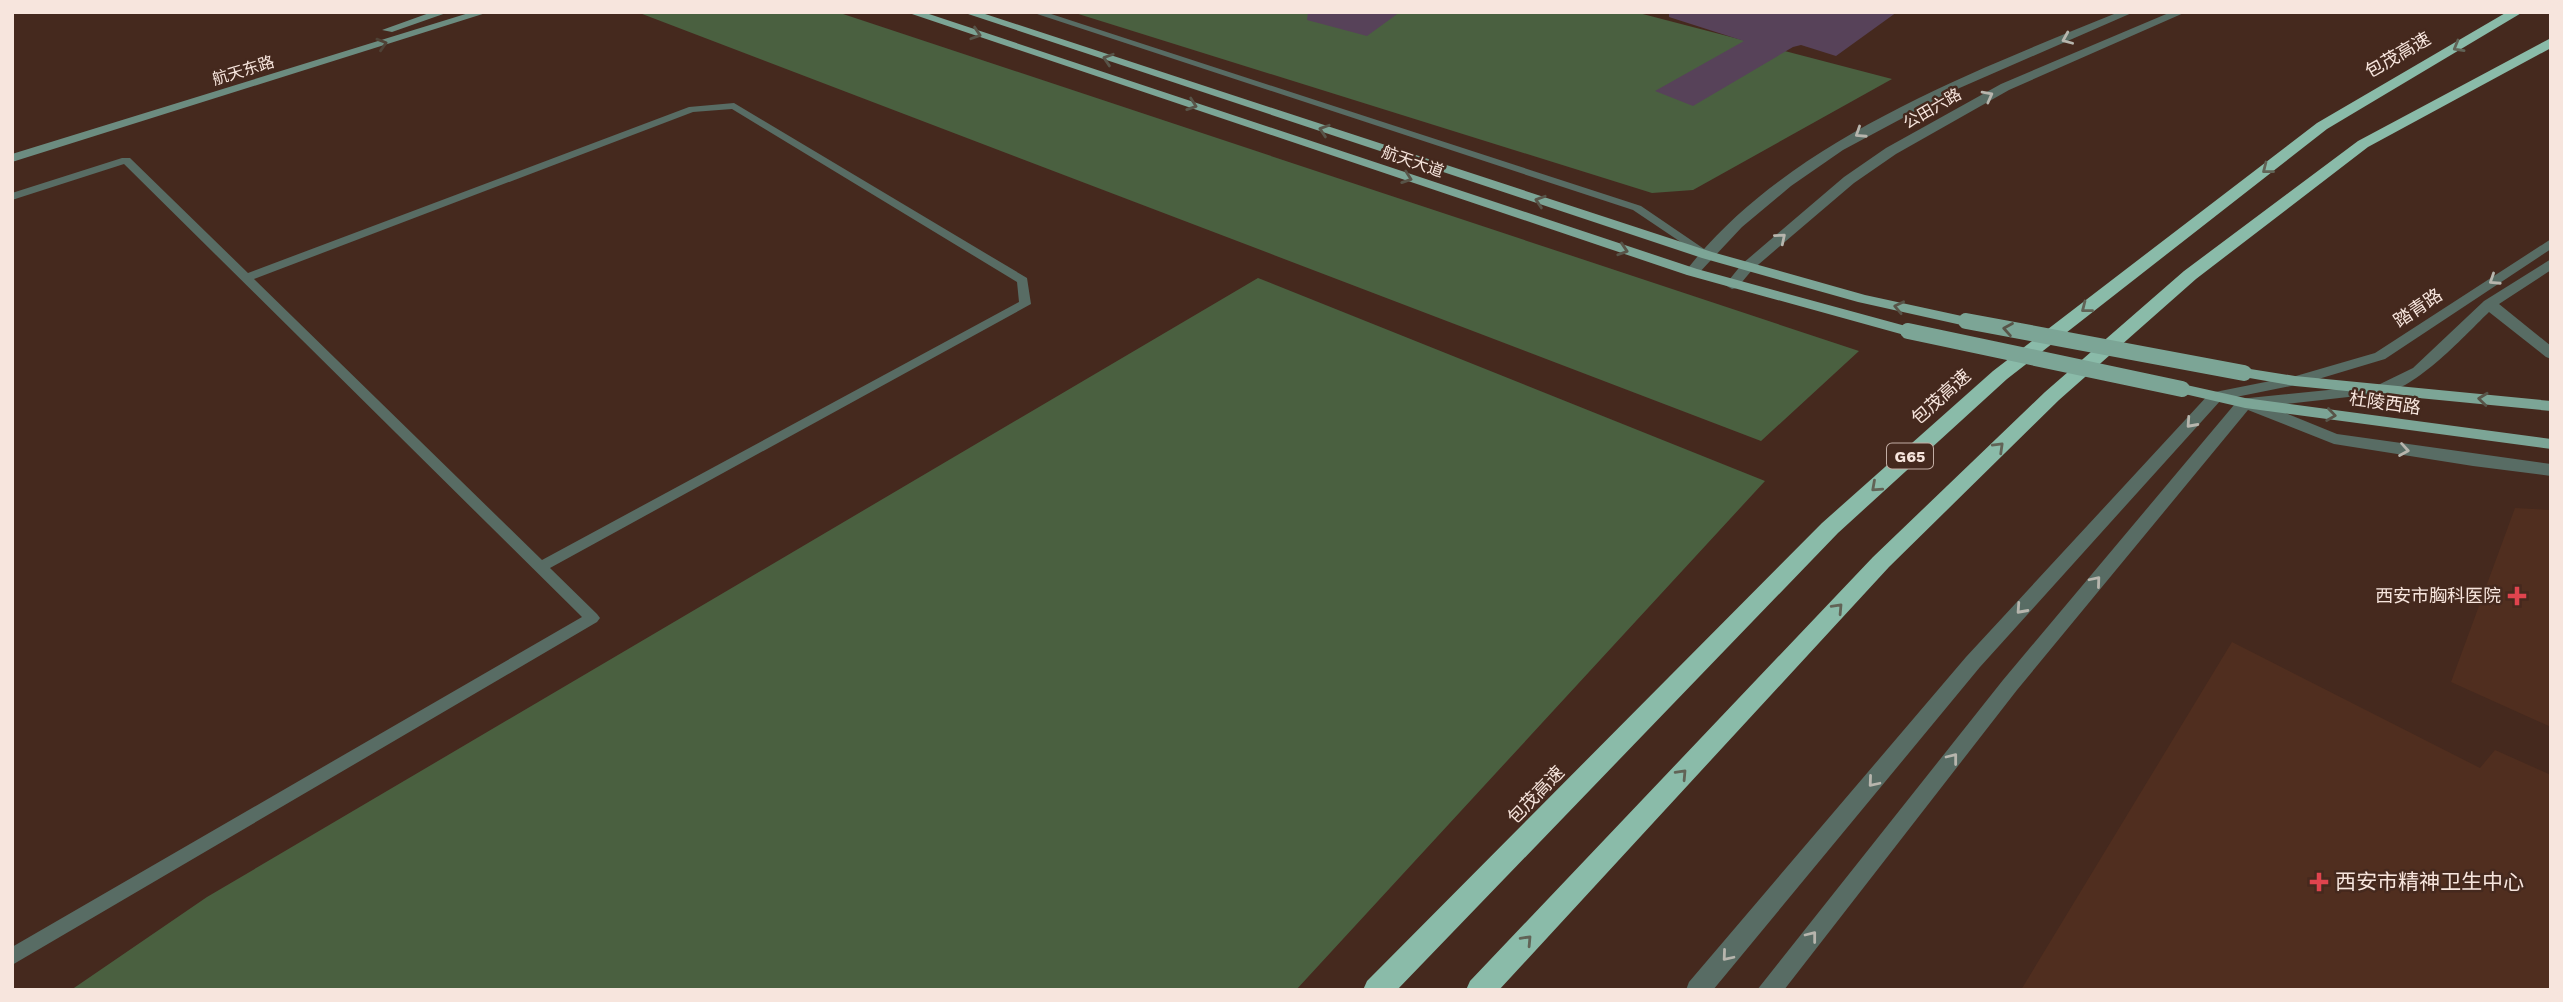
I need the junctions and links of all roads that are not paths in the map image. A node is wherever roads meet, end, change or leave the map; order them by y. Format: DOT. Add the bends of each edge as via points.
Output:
graph roads {
  1 [pos="444,12"];
  2 [pos="484,12"];
  3 [pos="911,12"];
  4 [pos="967,12"];
  5 [pos="1035,12"];
  6 [pos="2129,12"];
  7 [pos="2181,12"];
  8 [pos="2516,12"];
  9 [pos="2551,42"];
  10 [pos="12,148"];
  11 [pos="12,158"];
  12 [pos="12,197"];
  13 [pos="2551,243"];
  14 [pos="1707,255"];
  15 [pos="2551,263"];
  16 [pos="1747,267"];
  17 [pos="1692,272"];
  18 [pos="245,278"];
  19 [pos="1732,285"];
  20 [pos="2489,304"];
  21 [pos="2551,354"];
  22 [pos="2244,373"];
  23 [pos="2295,382"];
  24 [pos="2182,389"];
  25 [pos="2382,389"];
  26 [pos="2216,396"];
  27 [pos="2245,403"];
  28 [pos="2551,406"];
  29 [pos="2551,444"];
  30 [pos="2551,470"];
  31 [pos="541,567"];
  32 [pos="12,957"];
  33 [pos="1377,990"];
  34 [pos="1480,990"];
  35 [pos="1698,990"];
  36 [pos="1769,990"];
  1 -- 10 [label="main road, 航天东路"];
  11 -- 2 [label="main road, 航天东路, one-way"];
  3 -- 17 [label="main road, 航天大道, one-way"];
  14 -- 4 [label="main road, 航天大道, one-way"];
  5 -- 14 [label="lane" via="1637,208"];
  6 -- 14 [label="street, 公田六路, one-way" via="1874,124 1753,209"];
  16 -- 7 [label="street, 公田六路, one-way" via="1849,180 1948,117 2005,87"];
  8 -- 33 [label="highway, 包茂高速 / G65, one-way" via="2322,126 2000,375 1830,528"];
  34 -- 9 [label="highway, one-way" via="1881,562 2062,387 2190,275 2363,145"];
  12 -- 18 [label="lane" via="126,160"];
  13 -- 23 [label="street, 踏青路, one-way" via="2380,356"];
  14 -- 16 [label="main road, 航天大道"];
  14 -- 17 [label="street, 公田六路"];
  15 -- 20 [label="street"];
  16 -- 19 [label="street, 公田六路"];
  22 -- 16 [label="main road, 航天大道, one-way, bridge" via="1966,321"];
  17 -- 19 [label="main road, 航天大道"];
  18 -- 31 [label="lane"];
  18 -- 31 [label="lane" via="692,109 734,106 1023,280 1025,304"];
  19 -- 24 [label="main road, 航天大道, bridge" via="1908,331"];
  20 -- 21 [label="street"];
  20 -- 25 [label="street" via="2419,371"];
  22 -- 23 [label="main road, 杜陵西路"];
  23 -- 25 [label="main road, 杜陵西路"];
  23 -- 26 [label="street, 踏青路"];
  24 -- 26 [label="main road, 杜陵西路"];
  25 -- 27 [label="street"];
  28 -- 25 [label="main road, 杜陵西路, one-way"];
  26 -- 27 [label="main road, 杜陵西路"];
  26 -- 35 [label="street, one-way" via="1973,662"];
  27 -- 29 [label="main road, 杜陵西路, one-way"];
  27 -- 30 [label="street, one-way" via="2334,439"];
  36 -- 27 [label="street, one-way" via="2010,685"];
  31 -- 32 [label="lane" via="592,618"];
}
